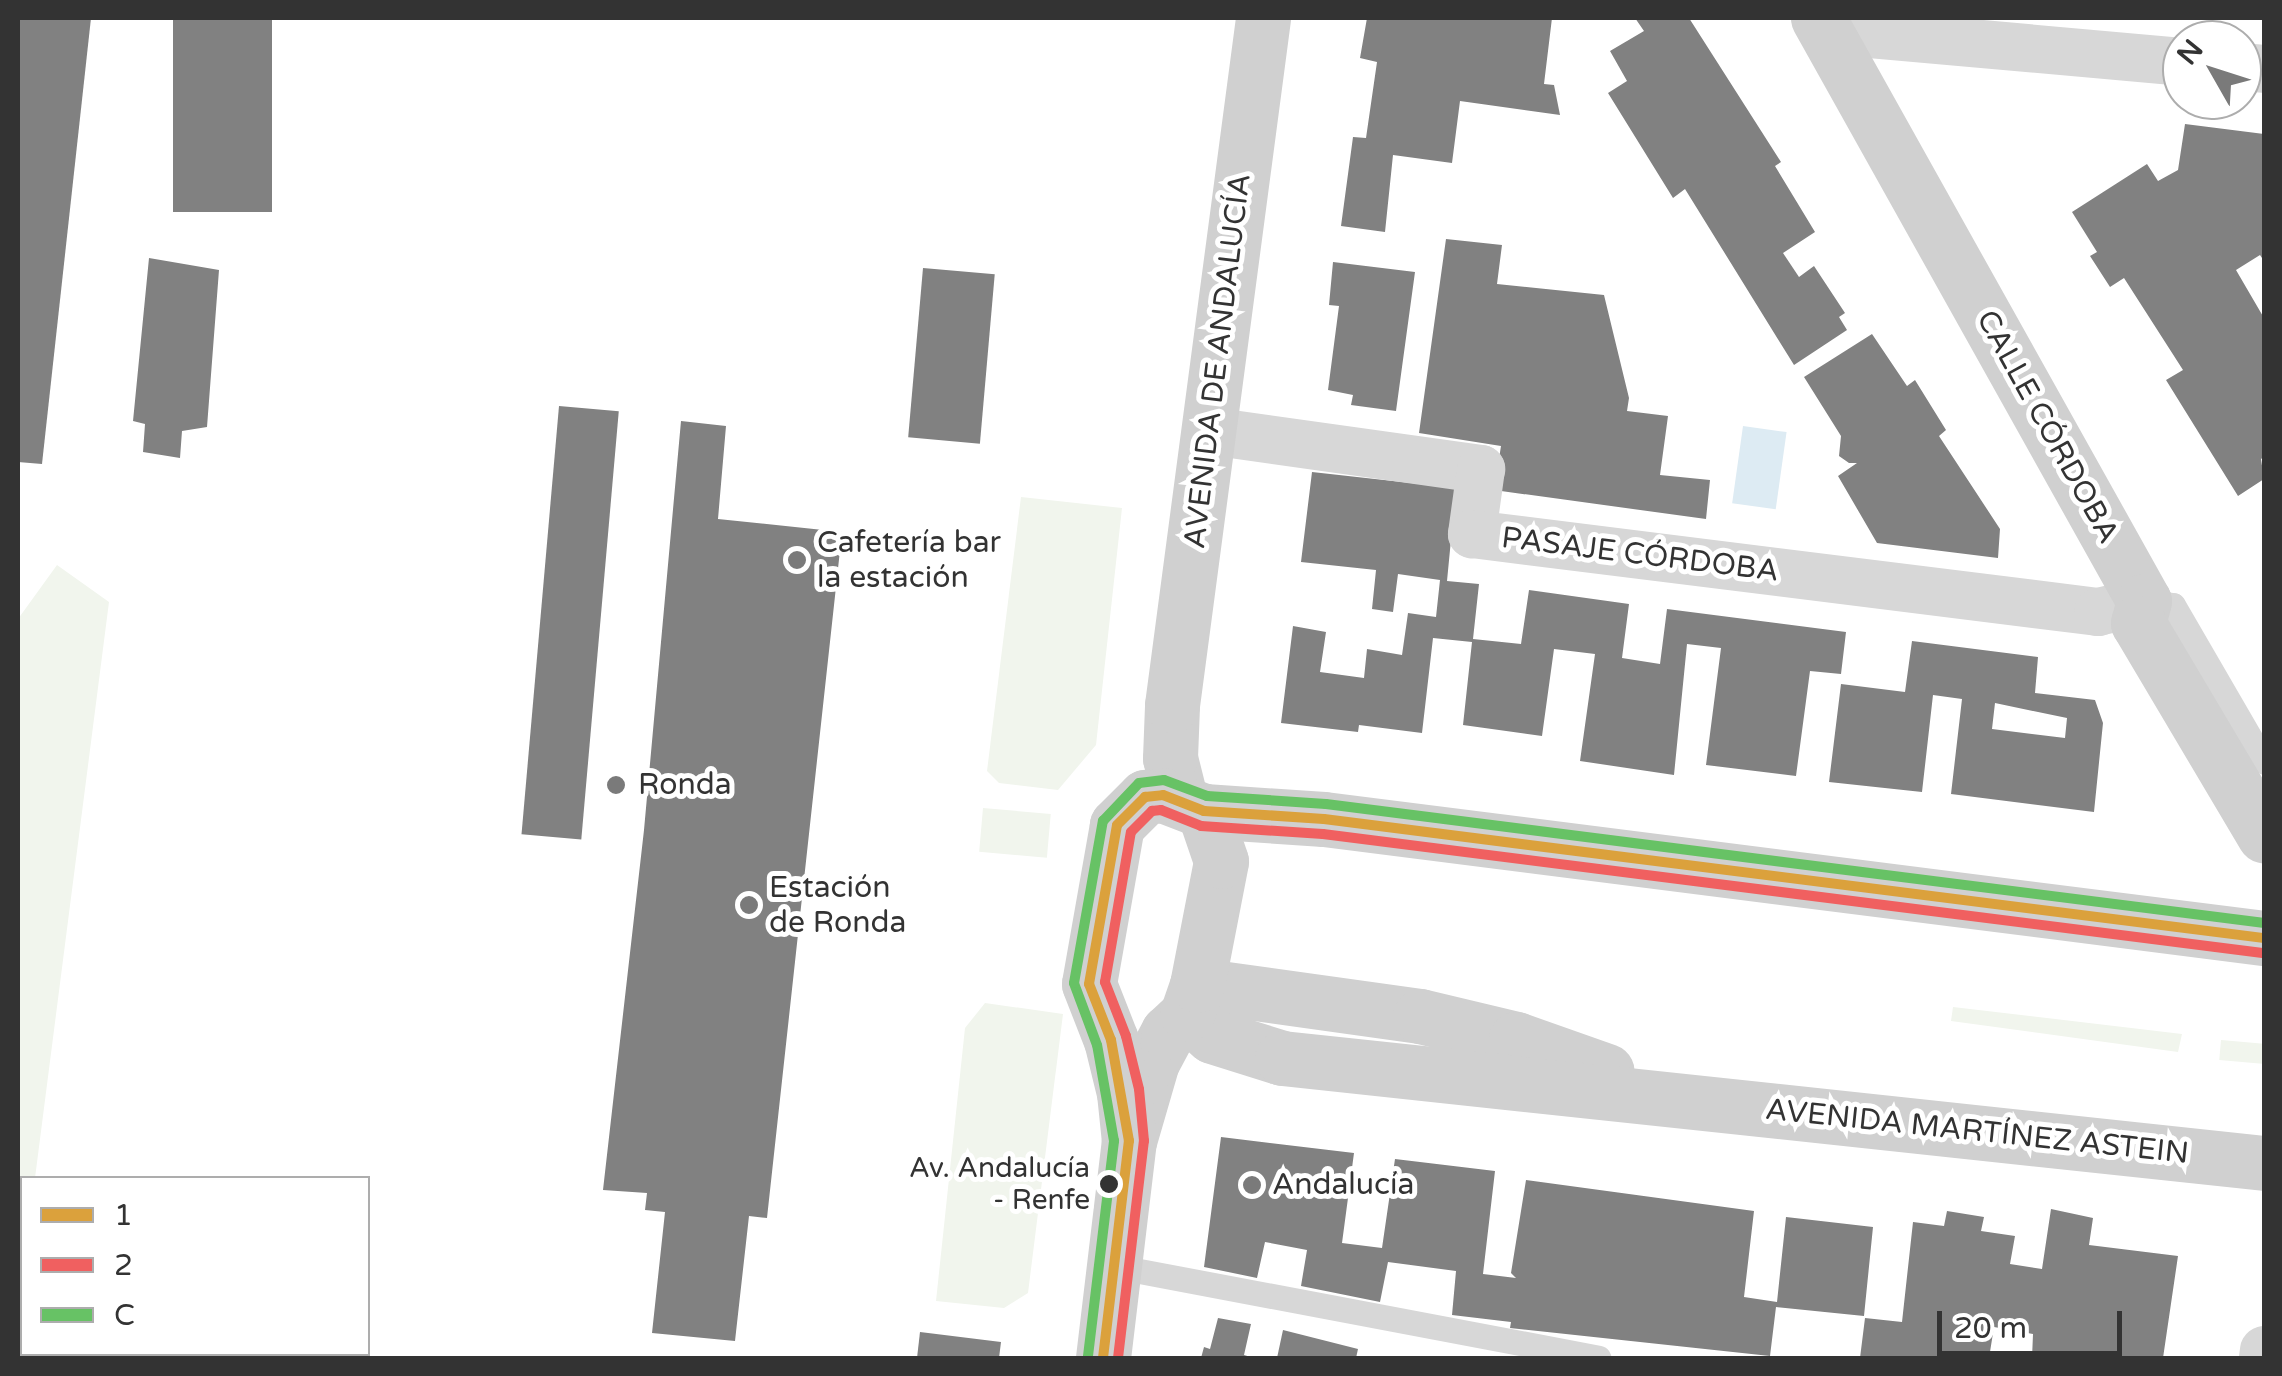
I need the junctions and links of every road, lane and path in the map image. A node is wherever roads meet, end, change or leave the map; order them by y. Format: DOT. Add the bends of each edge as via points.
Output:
graph roads {
  1 [pos="1263,18"];
  2 [pos="1821,24"];
  3 [pos="2162,60"];
  4 [pos="1210,431"];
  5 [pos="2144,601"];
  6 [pos="2264,762"];
  7 [pos="1172,806"];
  8 [pos="2264,835"];
  9 [pos="2264,938"];
  10 [pos="1184,1011"];
  11 [pos="1101,1014"];
  12 [pos="1690,1100"];
  13 [pos="1129,1141"];
  14 [pos="2264,1163"];
  15 [pos="1113,1266"];
  16 [pos="2264,1350"];
  17 [pos="1103,1358"];
  18 [pos="1598,1358"];
  19 [pos="2263,1358"];
  1 -- 4 [label="main road, AVENIDA DE ANDALUCÍA"];
  2 -- 3 [label="street"];
  2 -- 5 [label="main road, CALLE CÓRDOBA"];
  4 -- 5 [label="street, PASAJE CÓRDOBA" via="1481,469 1472,534 2098,612"];
  4 -- 7 [label="main road, AVENIDA DE ANDALUCÍA" via="1172,705"];
  5 -- 6 [label="lane" via="2172,605"];
  5 -- 8 [label="main road, CALLE CÓRDOBA" via="2138,623"];
  7 -- 9 [label="main road" via="1324,819"];
  7 -- 10 [label="main road, AVENIDA DE ANDALUCÍA" via="1221,860"];
  7 -- 11 [label="main road, AVENIDA DE ANDALUCÍA" via="1117,826 1089,984"];
  10 -- 11 [label="main road" via="1149,1038 1125,1033"];
  10 -- 12 [label="main road, AVENIDA MARTÍNEZ ASTEIN" via="1420,1016 1516,1039"];
  10 -- 12 [label="main road, AVENIDA MARTÍNEZ ASTEIN" via="1212,1036 1282,1058"];
  10 -- 13 [label="main road, AVENIDA DE ANDALUCÍA" via="1141,1090"];
  11 -- 13 [label="main road, AVENIDA DE ANDALUCÍA" via="1124,1093"];
  12 -- 14 [label="main road, AVENIDA MARTÍNEZ ASTEIN"];
  13 -- 15 [label="main road, AVENIDA DE ANDALUCÍA"];
  15 -- 17 [label="main road, AVENIDA DE ANDALUCÍA"];
  15 -- 18 [label="lane"];
  16 -- 19 [label="street"];
}
